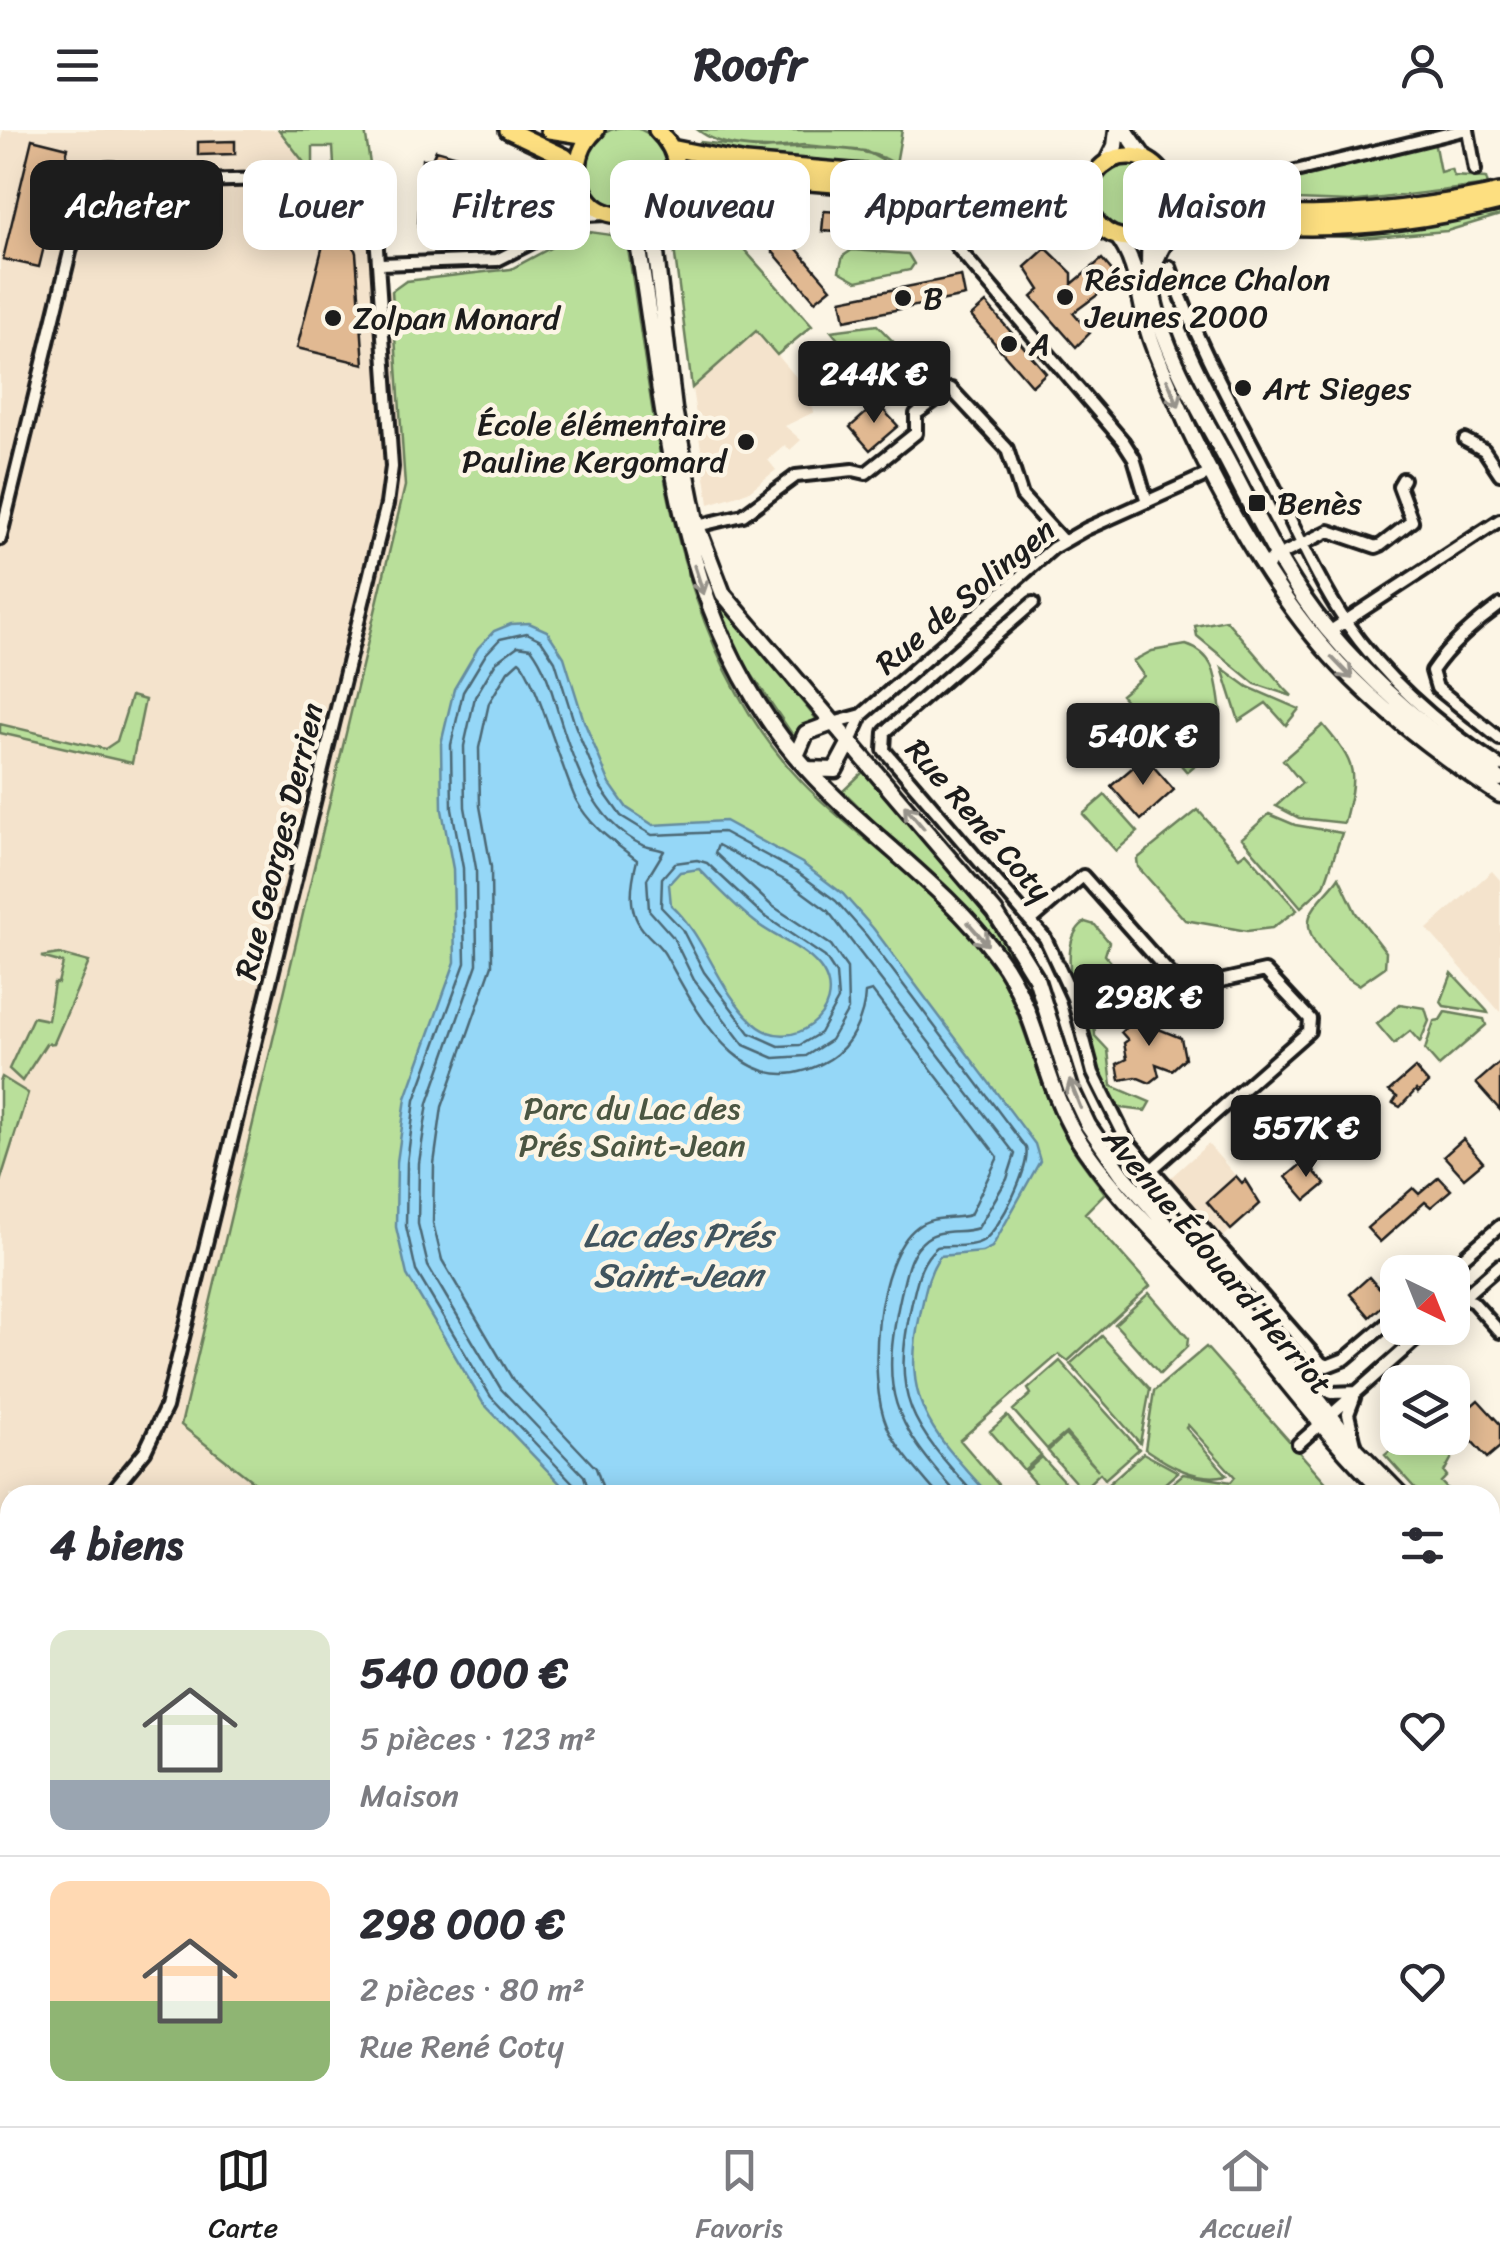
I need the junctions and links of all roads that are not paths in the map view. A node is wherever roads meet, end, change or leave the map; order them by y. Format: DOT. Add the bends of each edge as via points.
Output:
graph roads {
  1 [pos="508,130"];
  2 [pos="549,130"];
  3 [pos="657,130"];
  4 [pos="1117,130"];
  5 [pos="1125,130"];
  6 [pos="1466,130"];
  7 [pos="593,133"];
  8 [pos="671,148"];
  9 [pos="568,160"];
  10 [pos="582,160"];
  11 [pos="672,160"];
  12 [pos="1146,160"];
  13 [pos="1106,164"];
  14 [pos="1103,167"];
  15 [pos="1301,170"];
  16 [pos="1475,170"];
  17 [pos="830,171"];
  18 [pos="223,180"];
  19 [pos="1500,192"];
  20 [pos="1500,202"];
  21 [pos="1301,211"];
  22 [pos="1301,225"];
  23 [pos="1103,229"];
  24 [pos="1117,236"];
  25 [pos="1123,237"];
  26 [pos="71,250"];
  27 [pos="522,250"];
  28 [pos="639,250"];
  29 [pos="655,250"];
  30 [pos="959,250"];
  31 [pos="1154,250"];
  32 [pos="1160,250"];
  33 [pos="380,264"];
  34 [pos="1170,268"];
  35 [pos="1152,274"];
  36 [pos="1464,440"];
  37 [pos="1213,472"];
  38 [pos="1500,474"];
  39 [pos="1403,479"];
  40 [pos="1147,502"];
  41 [pos="1500,520"];
  42 [pos="697,526"];
  43 [pos="0,539"];
  44 [pos="1063,541"];
  45 [pos="1301,544"];
  46 [pos="1272,562"];
  47 [pos="1033,602"];
  48 [pos="1500,605"];
  49 [pos="1345,621"];
  50 [pos="1330,632"];
  51 [pos="921,664"];
  52 [pos="939,684"];
  53 [pos="862,715"];
  54 [pos="833,723"];
  55 [pos="1500,740"];
  56 [pos="850,742"];
  57 [pos="796,756"];
  58 [pos="1500,766"];
  59 [pos="808,769"];
  60 [pos="1500,780"];
  61 [pos="1500,795"];
  62 [pos="1033,920"];
  63 [pos="1142,1160"];
  64 [pos="1151,1170"];
  65 [pos="1122,1174"];
  66 [pos="1500,1226"];
  67 [pos="1466,1255"];
  68 [pos="1500,1266"];
  69 [pos="1470,1287"];
  70 [pos="1470,1301"];
  71 [pos="1380,1329"];
  72 [pos="1500,1332"];
  73 [pos="1410,1345"];
  74 [pos="1299,1377"];
  75 [pos="1356,1392"];
  76 [pos="1325,1420"];
  77 [pos="1298,1444"];
  78 [pos="1356,1448"];
  79 [pos="118,1485"];
  80 [pos="1379,1485"];
  81 [pos="1391,1485"];
  1 -- 9 [label="main road"];
  2 -- 7 [label="main road"];
  3 -- 8 [label="main road"];
  4 -- 13 [label="main road"];
  5 -- 12 [label="main road"];
  6 -- 15 [label="street"];
  6 -- 16 [label="street"];
  7 -- 10 [label="main road"];
  8 -- 11 [label="main road"];
  8 -- 17 [label="main road" via="746,164"];
  12 -- 13 [label="main road" via="1130,156"];
  13 -- 14 [label="main road"];
  18 -- 33 [label="street, Rue Georges Derrien" via="372,176"];
  19 -- 21 [label="main road" via="1397,210"];
  20 -- 22 [label="main road" via="1392,222"];
  23 -- 24 [label="main road"];
  24 -- 25 [label="main road"];
  24 -- 37 [label="main road, one-way" via="1130,257 1158,356"];
  26 -- 43 [label="street"];
  27 -- 33 [label="street" via="497,260"];
  28 -- 57 [label="main road, Avenue Édouard Herriot, one-way" via="682,520 699,583 754,702"];
  29 -- 42 [label="main road, Avenue Édouard Herriot" via="674,409"];
  30 -- 40 [label="street" via="1123,442"];
  31 -- 35 [label="main road"];
  32 -- 35 [label="main road"];
  33 -- 79 [label="street, Rue Georges Derrien" via="392,450 387,504 166,1406 144,1452"];
  34 -- 45 [label="street"];
  35 -- 46 [label="main road" via="1177,365"];
  36 -- 38 [label="street" via="1484,450"];
  37 -- 40 [label="street, Rue de Solingen"];
  37 -- 46 [label="main road" via="1256,552"];
  39 -- 45 [label="street" via="1398,486 1412,521 1381,545 1329,531"];
  40 -- 44 [label="street, Rue de Solingen"];
  41 -- 49 [label="street"];
  42 -- 44 [label="street" via="743,515 796,476 877,468 916,433 916,414 951,388 1008,449 1022,496"];
  42 -- 54 [label="main road, Avenue Édouard Herriot" via="723,594"];
  44 -- 51 [label="street, Rue de Solingen"];
  45 -- 46 [label="street"];
  45 -- 49 [label="street"];
  46 -- 50 [label="main road"];
  46 -- 61 [label="main road, one-way" via="1326,651 1426,744"];
  47 -- 52 [label="street, Rue René Coty"];
  48 -- 55 [label="street" via="1465,630 1432,671 1437,688"];
  49 -- 50 [label="street"];
  49 -- 58 [label="street" via="1388,676"];
  50 -- 60 [label="main road" via="1408,710"];
  51 -- 52 [label="street"];
  51 -- 53 [label="street, Rue de Solingen"];
  52 -- 62 [label="street, Rue René Coty" via="884,732 882,744"];
  53 -- 54 [label="street, Rue de Solingen"];
  53 -- 56 [label="street, Rue de Solingen"];
  54 -- 56 [label="main road, Avenue Édouard Herriot"];
  54 -- 57 [label="main road" via="806,733"];
  56 -- 59 [label="main road" via="834,770"];
  65 -- 56 [label="main road, Avenue Édouard Herriot, one-way" via="1071,1089 1036,978 1011,934"];
  57 -- 59 [label="main road, Avenue Édouard Herriot"];
  59 -- 76 [label="main road, Avenue Édouard Herriot, one-way" via="1000,959 1031,1020 1057,1102 1096,1165"];
  62 -- 63 [label="street, Rue René Coty" via="1073,998 1103,1096"];
  62 -- 64 [label="street" via="1083,876 1180,985 1265,971 1310,1019 1309,1031"];
  63 -- 64 [label="street, Rue René Coty"];
  63 -- 65 [label="street"];
  64 -- 71 [label="street, Rue René Coty" via="1321,1363 1345,1359"];
  65 -- 74 [label="main road, Avenue Édouard Herriot"];
  66 -- 67 [label="street"];
  68 -- 69 [label="street"];
  70 -- 72 [label="street"];
  73 -- 75 [label="street"];
  74 -- 75 [label="street, Avenue Édouard Herriot" via="1332,1393"];
  74 -- 76 [label="main road, Avenue Édouard Herriot"];
  75 -- 76 [label="street"];
  75 -- 78 [label="street" via="1348,1414"];
  76 -- 77 [label="street"];
  76 -- 78 [label="main road, Avenue Édouard Herriot"];
  76 -- 80 [label="main road, Avenue Édouard Herriot"];
  78 -- 81 [label="main road, Avenue Édouard Herriot"];
}
